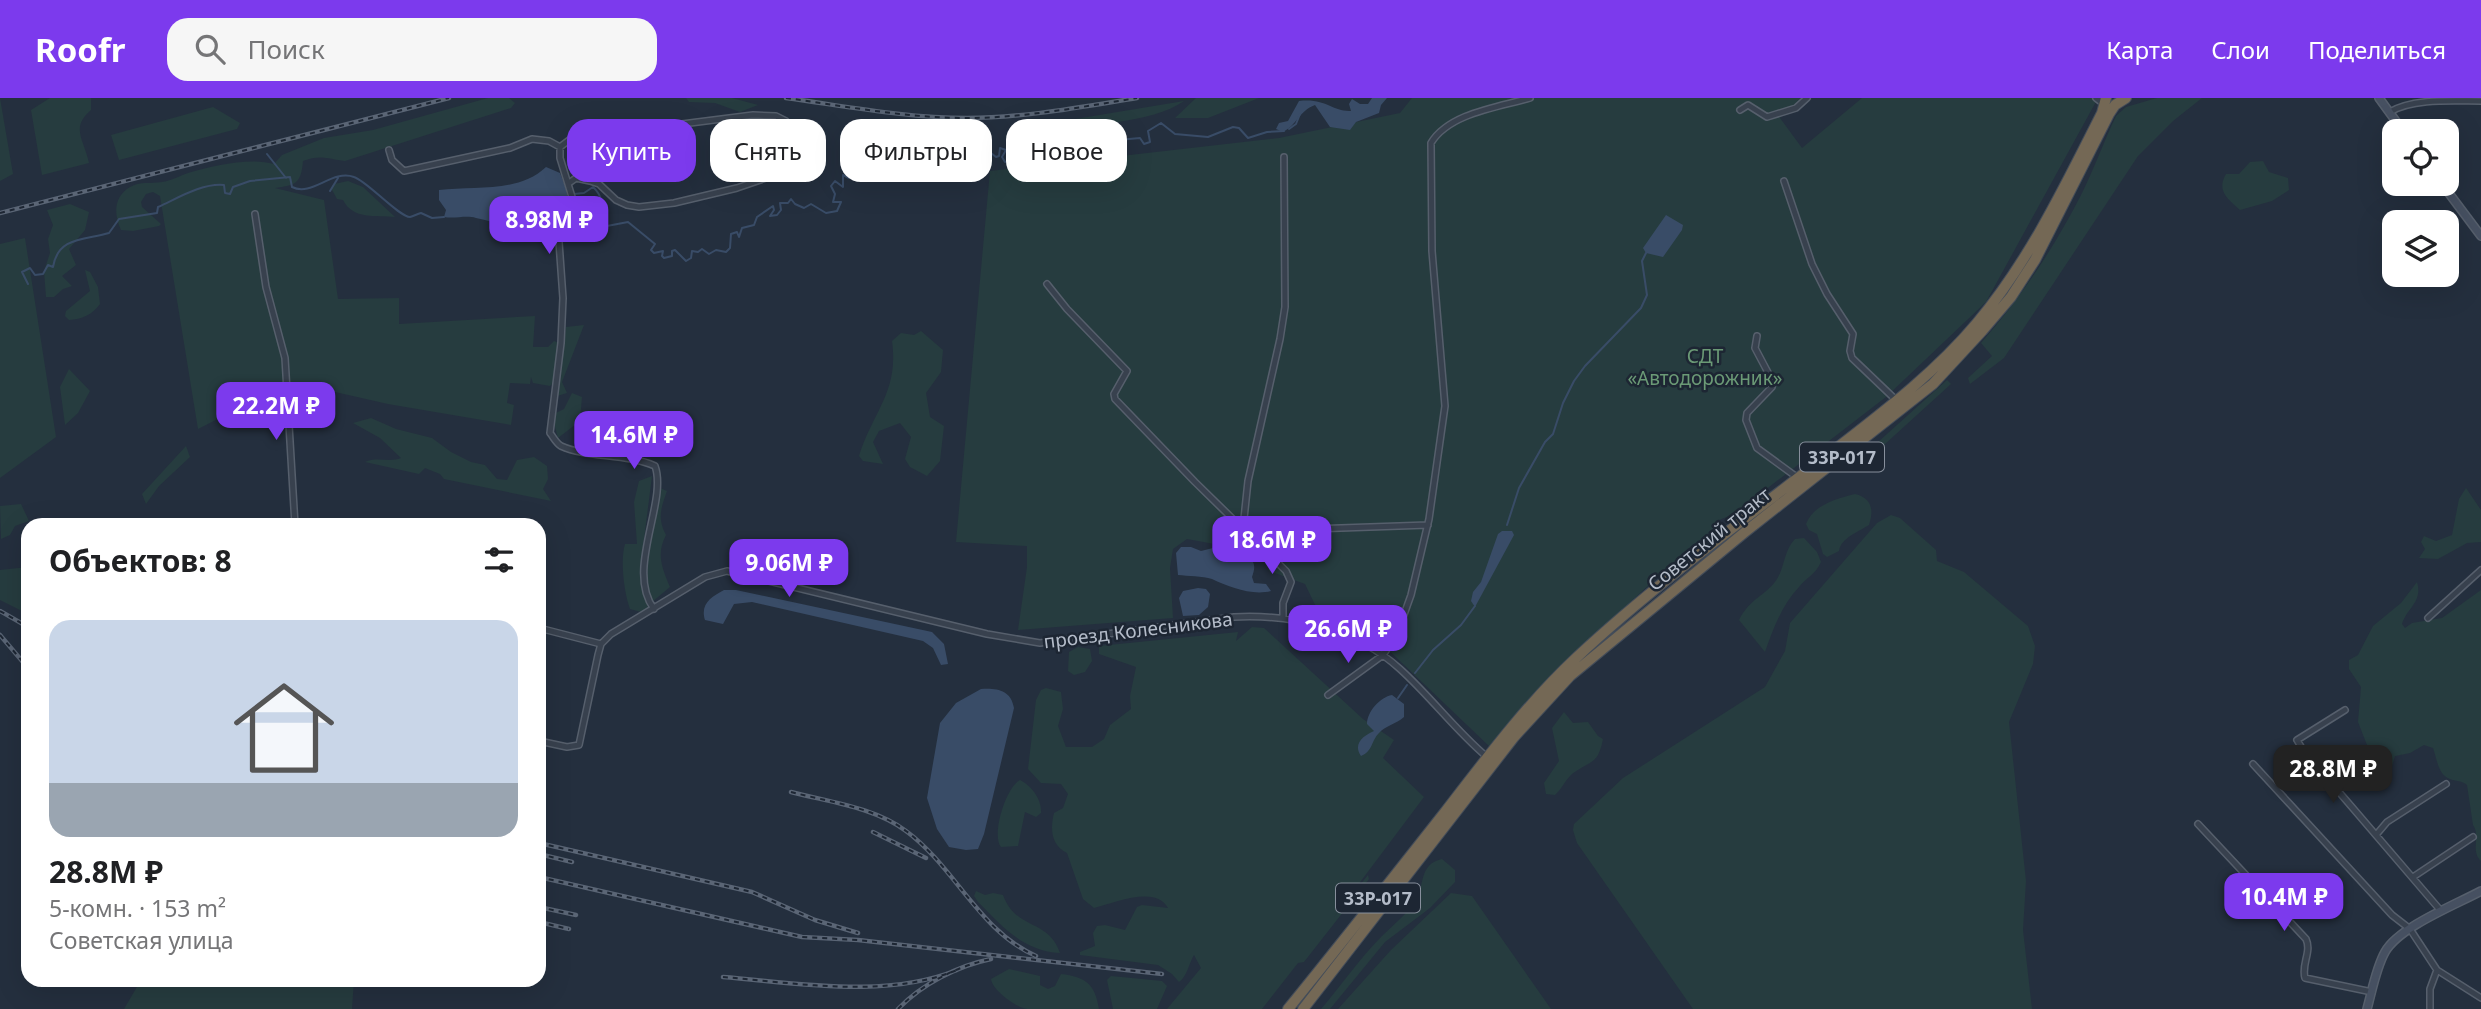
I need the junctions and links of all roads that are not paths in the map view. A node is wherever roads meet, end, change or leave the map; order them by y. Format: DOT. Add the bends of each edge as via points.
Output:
graph roads {
  1 [pos="1530,98"];
  2 [pos="1807,98"];
  3 [pos="2126,98"];
  4 [pos="2379,98"];
  5 [pos="2102,100"];
  6 [pos="2481,101"];
  7 [pos="1740,110"];
  8 [pos="2390,112"];
  9 [pos="2395,119"];
  10 [pos="560,146"];
  11 [pos="388,150"];
  12 [pos="1284,157"];
  13 [pos="1784,181"];
  14 [pos="569,183"];
  15 [pos="2451,196"];
  16 [pos="255,214"];
  17 [pos="2481,236"];
  18 [pos="1047,284"];
  19 [pos="1757,335"];
  20 [pos="1896,400"];
  21 [pos="1798,478"];
  22 [pos="295,518"];
  23 [pos="1427,525"];
  24 [pos="1243,528"];
  25 [pos="1250,535"];
  26 [pos="2481,570"];
  27 [pos="654,609"];
  28 [pos="1283,618"];
  29 [pos="2428,618"];
  30 [pos="546,630"];
  31 [pos="601,644"];
  32 [pos="1383,655"];
  33 [pos="1328,695"];
  34 [pos="2345,709"];
  35 [pos="546,742"];
  36 [pos="1491,760"];
  37 [pos="2253,764"];
  38 [pos="2446,784"];
  39 [pos="2198,824"];
  40 [pos="2376,835"];
  41 [pos="2473,837"];
  42 [pos="2413,877"];
  43 [pos="2481,891"];
  44 [pos="2441,912"];
  45 [pos="2410,929"];
  46 [pos="2437,970"];
  47 [pos="2372,992"];
  48 [pos="2481,998"];
  49 [pos="1287,1009"];
  50 [pos="1303,1009"];
  51 [pos="2367,1009"];
  52 [pos="2430,1009"];
  1 -- 23 [label="street" via="1447,125 1431,147 1432,251 1445,406"];
  2 -- 7 [label="street" via="1767,117 1748,105"];
  3 -- 36 [label="highway, Советский тракт / 33Р-017" via="2109,114 2035,261 2011,297 1941,376 1596,652"];
  4 -- 8 [label="street"];
  5 -- 20 [label="highway, Советский тракт / 33Р-017" via="2035,242 2006,287 1974,326"];
  6 -- 8 [label="street" via="2420,101"];
  8 -- 9 [label="street"];
  10 -- 11 [label="street" via="532,139 404,171"];
  10 -- 14 [label="street"];
  10 -- 14 [label="street" via="567,139 753,115 776,116 786,121 798,167 737,188 656,205 627,205 599,184 581,178"];
  12 -- 24 [label="street" via="1284,307 1248,481"];
  13 -- 20 [label="street" via="1812,264 1853,334 1853,358"];
  14 -- 27 [label="street" via="571,206 559,242 561,343 550,433 557,444 570,449 640,459 655,466 659,476 644,578"];
  15 -- 17 [label="street"];
  16 -- 22 [label="street" via="266,287 285,358"];
  18 -- 24 [label="street" via="1127,371 1115,399"];
  19 -- 21 [label="street" via="1755,348 1773,382 1746,420 1757,448"];
  20 -- 21 [label="highway, Советский тракт / 33Р-017"];
  21 -- 36 [label="highway, Советский тракт / 33Р-017" via="1577,657 1512,726"];
  23 -- 25 [label="street"];
  23 -- 32 [label="street" via="1411,595 1397,634"];
  24 -- 25 [label="street"];
  25 -- 28 [label="street" via="1291,582"];
  26 -- 29 [label="street"];
  27 -- 28 [label="street, проезд Колесникова" via="713,573 727,571 1040,643 1234,617"];
  27 -- 31 [label="street, проезд Колесникова"];
  28 -- 32 [label="street, проезд Колесникова" via="1336,631"];
  30 -- 31 [label="street"];
  31 -- 35 [label="street" via="579,745"];
  32 -- 33 [label="street"];
  32 -- 36 [label="street, проезд Колесникова"];
  34 -- 40 [label="street" via="2297,740"];
  36 -- 49 [label="highway, Советский тракт / 33Р-017"];
  36 -- 50 [label="highway, Советский тракт / 33Р-017"];
  37 -- 45 [label="street"];
  38 -- 40 [label="street"];
  39 -- 47 [label="street" via="2306,939 2305,978"];
  40 -- 42 [label="street"];
  41 -- 42 [label="street"];
  42 -- 44 [label="street"];
  43 -- 44 [label="street"];
  44 -- 45 [label="street"];
  45 -- 46 [label="street"];
  45 -- 47 [label="street" via="2385,951"];
  46 -- 48 [label="street"];
  46 -- 52 [label="street" via="2430,989"];
  47 -- 51 [label="street"];
}
